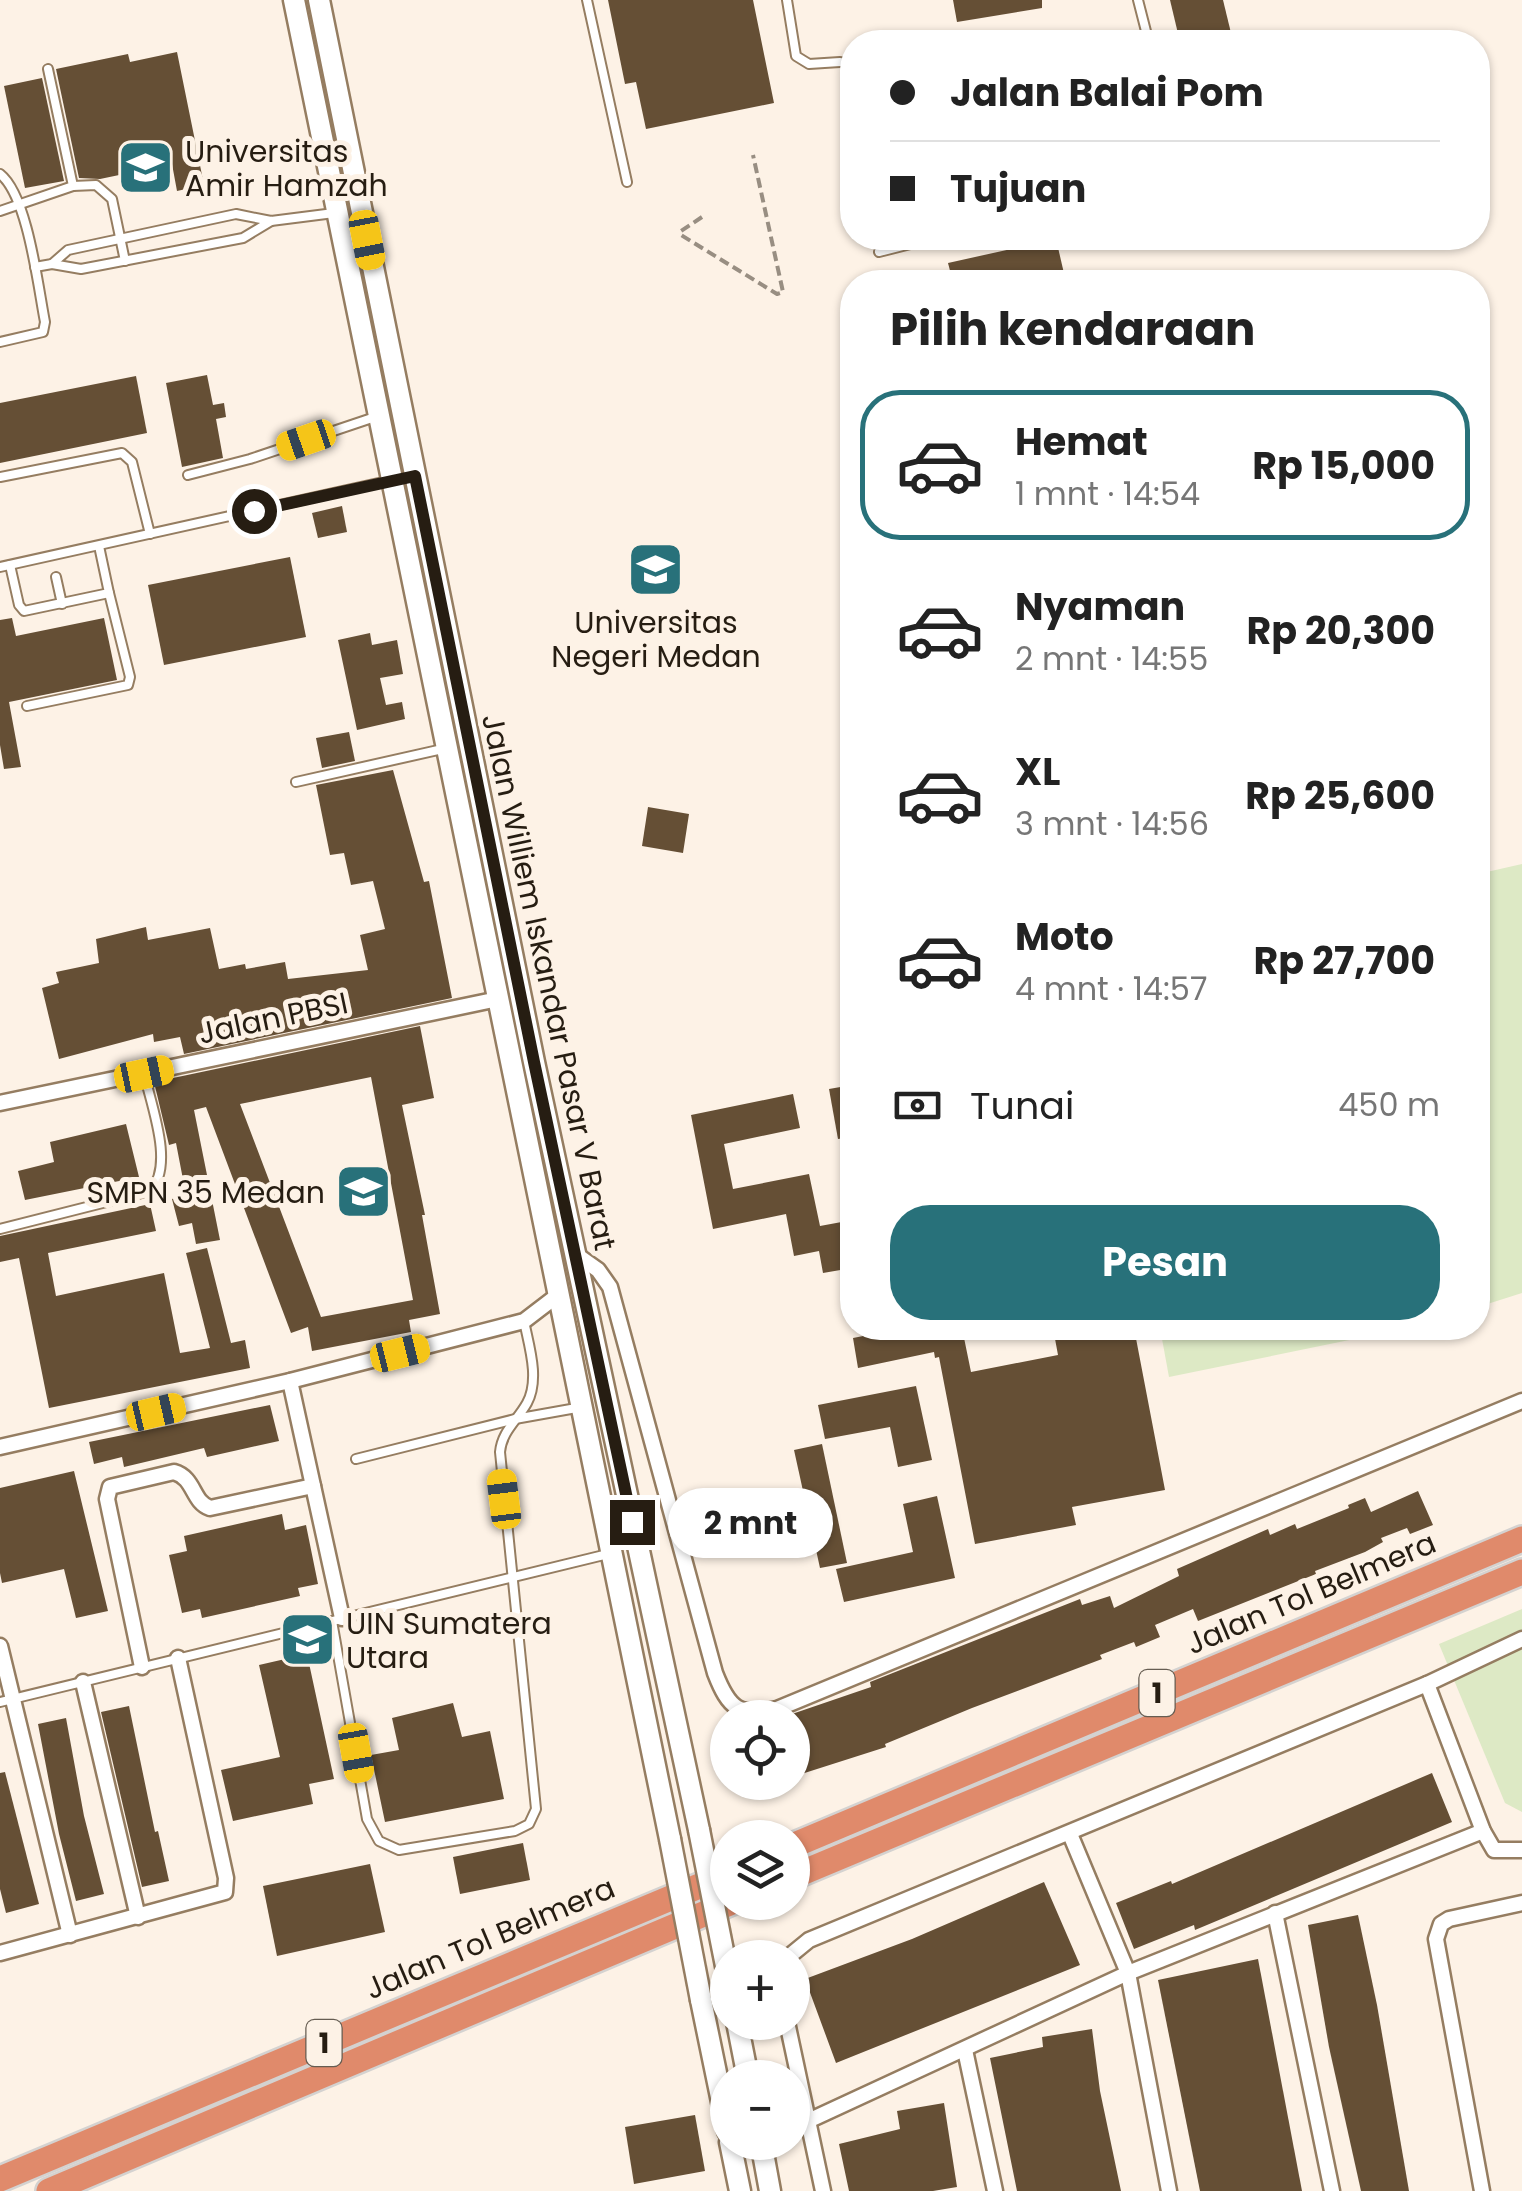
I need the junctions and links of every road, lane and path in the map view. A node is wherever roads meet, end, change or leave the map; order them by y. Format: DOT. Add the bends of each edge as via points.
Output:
graph roads {
  1 [pos="294,0"];
  2 [pos="318,0"];
  3 [pos="587,0"];
  4 [pos="787,0"];
  5 [pos="1138,0"];
  6 [pos="1146,30"];
  7 [pos="840,62"];
  8 [pos="48,69"];
  9 [pos="753,155"];
  10 [pos="0,174"];
  11 [pos="626,182"];
  12 [pos="73,186"];
  13 [pos="19,206"];
  14 [pos="0,211"];
  15 [pos="337,212"];
  16 [pos="702,217"];
  17 [pos="271,221"];
  18 [pos="120,238"];
  19 [pos="887,250"];
  20 [pos="879,252"];
  21 [pos="125,261"];
  22 [pos="52,264"];
  23 [pos="34,267"];
  24 [pos="0,342"];
  25 [pos="379,415"];
  26 [pos="188,475"];
  27 [pos="415,476"];
  28 [pos="0,477"];
  29 [pos="392,480"];
  30 [pos="150,534"];
  31 [pos="98,546"];
  32 [pos="5,566"];
  33 [pos="56,577"];
  34 [pos="108,593"];
  35 [pos="62,604"];
  36 [pos="28,706"];
  37 [pos="462,710"];
  38 [pos="440,715"];
  39 [pos="447,748"];
  40 [pos="296,782"];
  41 [pos="498,999"];
  42 [pos="144,1074"];
  43 [pos="0,1103"];
  44 [pos="0,1228"];
  45 [pos="574,1253"];
  46 [pos="558,1294"];
  47 [pos="524,1321"];
  48 [pos="290,1381"];
  49 [pos="1522,1401"];
  50 [pos="582,1407"];
  51 [pos="515,1419"];
  52 [pos="0,1447"];
  53 [pos="356,1460"];
  54 [pos="313,1486"];
  55 [pos="1522,1539"];
  56 [pos="612,1554"];
  57 [pos="1522,1572"];
  58 [pos="514,1576"];
  59 [pos="337,1620"];
  60 [pos="1522,1639"];
  61 [pos="0,1646"];
  62 [pos="178,1658"];
  63 [pos="142,1667"];
  64 [pos="83,1682"];
  65 [pos="1427,1684"];
  66 [pos="7,1700"];
  67 [pos="1483,1831"];
  68 [pos="1070,1834"];
  69 [pos="810,1838"];
  70 [pos="1522,1850"];
  71 [pos="810,1869"];
  72 [pos="710,1882"];
  73 [pos="1522,1903"];
  74 [pos="710,1911"];
  75 [pos="1275,1913"];
  76 [pos="138,1918"];
  77 [pos="70,1935"];
  78 [pos="721,1940"];
  79 [pos="809,1940"];
  80 [pos="0,1953"];
  81 [pos="1128,1973"];
  82 [pos="966,2050"];
  83 [pos="713,2060"];
  84 [pos="810,2120"];
  85 [pos="810,2130"];
  86 [pos="734,2160"];
  87 [pos="764,2160"];
  88 [pos="0,2179"];
  89 [pos="49,2191"];
  90 [pos="740,2191"];
  91 [pos="770,2191"];
  92 [pos="823,2191"];
  93 [pos="995,2191"];
  94 [pos="1169,2191"];
  95 [pos="1332,2191"];
  96 [pos="1482,2191"];
  1 -- 15 [label="street, Jalan Williem Iskandar Pasar V Barat"];
  2 -- 27 [label="street, Jalan Williem Iskandar Pasar V Barat"];
  3 -- 11 [label="lane"];
  4 -- 7 [label="lane" via="796,56 809,64"];
  5 -- 6 [label="lane"];
  8 -- 12 [label="lane"];
  9 -- 16 [label="path" via="784,292 777,294 681,235"];
  10 -- 13 [label="lane"];
  12 -- 13 [label="lane"];
  12 -- 18 [label="lane" via="108,192"];
  13 -- 14 [label="lane"];
  13 -- 23 [label="lane"];
  15 -- 17 [label="lane"];
  15 -- 25 [label="street, Jalan Williem Iskandar Pasar V Barat"];
  17 -- 18 [label="lane" via="240,214"];
  17 -- 21 [label="lane" via="246,238"];
  18 -- 21 [label="lane"];
  18 -- 22 [label="lane" via="68,250"];
  19 -- 20 [label="lane"];
  21 -- 22 [label="lane" via="72,270"];
  22 -- 23 [label="lane"];
  23 -- 24 [label="lane" via="43,332"];
  25 -- 26 [label="lane"];
  25 -- 29 [label="street, Jalan Williem Iskandar Pasar V Barat"];
  27 -- 29 [label="street"];
  27 -- 37 [label="street, Jalan Williem Iskandar Pasar V Barat"];
  28 -- 30 [label="lane" via="122,453 132,462"];
  29 -- 30 [label="lane"];
  29 -- 38 [label="street, Jalan Williem Iskandar Pasar V Barat"];
  30 -- 31 [label="lane"];
  31 -- 32 [label="lane"];
  31 -- 34 [label="lane"];
  32 -- 35 [label="lane" via="22,610"];
  33 -- 35 [label="lane"];
  34 -- 35 [label="lane"];
  34 -- 36 [label="lane" via="128,685"];
  37 -- 38 [label="street"];
  37 -- 45 [label="street, Jalan Williem Iskandar Pasar V Barat"];
  38 -- 39 [label="street, Jalan Williem Iskandar Pasar V Barat"];
  39 -- 40 [label="lane"];
  39 -- 41 [label="street, Jalan Williem Iskandar Pasar V Barat"];
  41 -- 42 [label="street, Jalan PBSI"];
  41 -- 46 [label="street, Jalan Williem Iskandar Pasar V Barat"];
  42 -- 43 [label="street, Jalan PBSI"];
  42 -- 44 [label="lane" via="163,1158 150,1192"];
  45 -- 49 [label="street" via="610,1287 715,1673 729,1702 747,1712 778,1709"];
  45 -- 78 [label="street, Jalan Williem Iskandar Pasar V Barat, bridge"];
  46 -- 47 [label="street"];
  46 -- 50 [label="street, Jalan Williem Iskandar Pasar V Barat"];
  47 -- 48 [label="street"];
  47 -- 51 [label="lane" via="532,1390"];
  48 -- 52 [label="street"];
  48 -- 54 [label="street"];
  50 -- 51 [label="lane"];
  50 -- 56 [label="street, Jalan Williem Iskandar Pasar V Barat"];
  51 -- 53 [label="lane"];
  51 -- 58 [label="lane" via="500,1452"];
  54 -- 59 [label="street"];
  54 -- 63 [label="street" via="210,1508 181,1474 110,1487 107,1499"];
  55 -- 69 [label="highway, Jalan Tol Belmera / 1"];
  56 -- 58 [label="lane"];
  56 -- 83 [label="street, Jalan Williem Iskandar Pasar V Barat, bridge"];
  57 -- 71 [label="highway, Jalan Tol Belmera / 1"];
  58 -- 59 [label="lane"];
  58 -- 59 [label="lane" via="536,1809 516,1831 399,1850 379,1841 368,1820"];
  59 -- 62 [label="lane"];
  60 -- 65 [label="street"];
  61 -- 66 [label="street"];
  62 -- 63 [label="lane"];
  62 -- 76 [label="street" via="226,1888 216,1897"];
  63 -- 64 [label="lane"];
  64 -- 66 [label="lane"];
  64 -- 76 [label="street"];
  65 -- 67 [label="street"];
  65 -- 68 [label="street"];
  66 -- 77 [label="street"];
  67 -- 70 [label="street" via="1494,1850"];
  67 -- 75 [label="street"];
  68 -- 79 [label="street"];
  68 -- 81 [label="street"];
  72 -- 88 [label="highway, Jalan Tol Belmera / 1"];
  73 -- 96 [label="street" via="1449,1918 1436,1939"];
  74 -- 89 [label="highway, Jalan Tol Belmera / 1"];
  75 -- 81 [label="street"];
  75 -- 95 [label="street"];
  76 -- 77 [label="street"];
  77 -- 80 [label="street"];
  81 -- 82 [label="street"];
  81 -- 94 [label="street"];
  82 -- 84 [label="street"];
  82 -- 93 [label="street"];
  85 -- 92 [label="street"];
  86 -- 90 [label="street"];
  87 -- 91 [label="street"];
}
